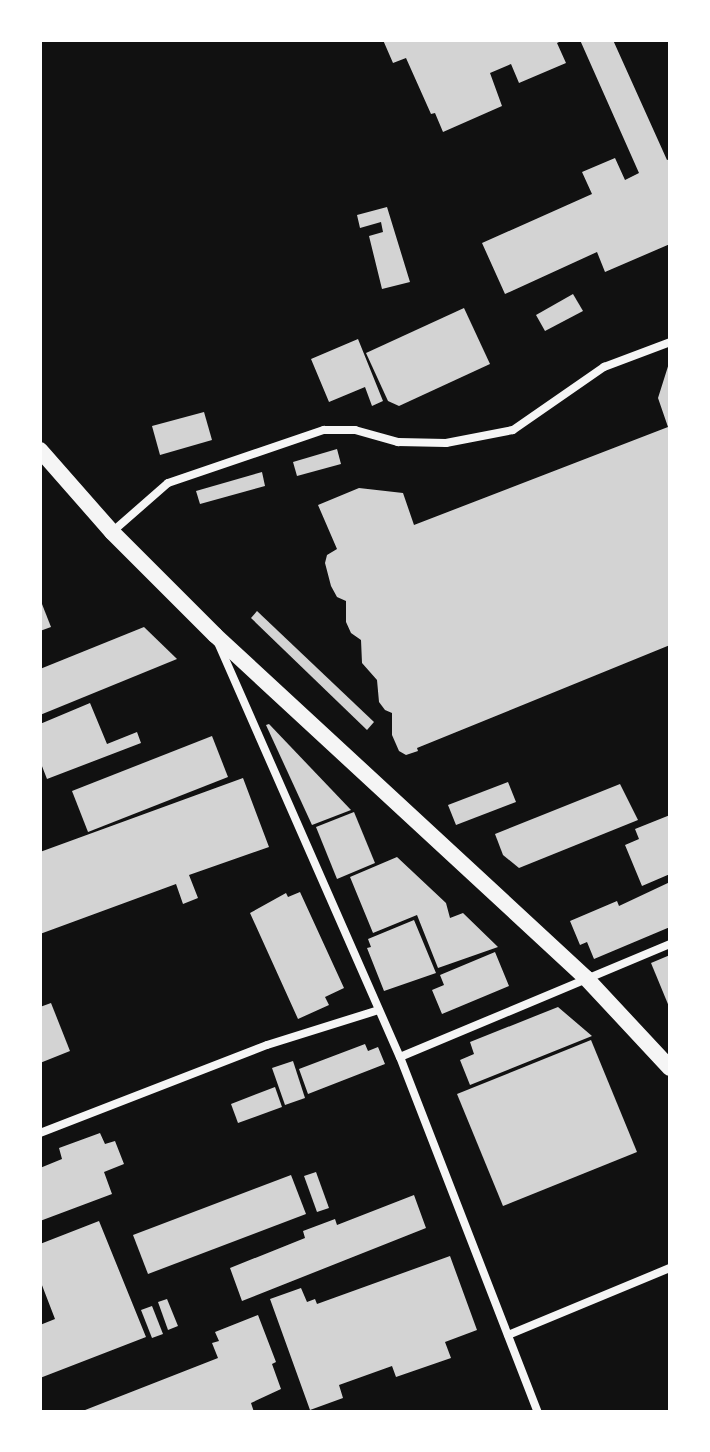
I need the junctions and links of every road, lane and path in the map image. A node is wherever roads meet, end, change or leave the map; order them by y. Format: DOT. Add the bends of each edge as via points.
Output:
graph roads {
  1 [pos="670,342"];
  2 [pos="40,450"];
  3 [pos="112,532"];
  4 [pos="215,635"];
  5 [pos="670,944"];
  6 [pos="586,978"];
  7 [pos="379,1010"];
  8 [pos="400,1057"];
  9 [pos="670,1068"];
  10 [pos="40,1133"];
  11 [pos="670,1268"];
  12 [pos="508,1335"];
  13 [pos="538,1412"];
  1 -- 3 [label="street" via="604,367 513,430 446,443 398,442 355,430 324,430 168,483"];
  2 -- 3 [label="main road"];
  3 -- 4 [label="main road"];
  4 -- 6 [label="main road"];
  4 -- 7 [label="street"];
  5 -- 6 [label="street"];
  6 -- 8 [label="street"];
  6 -- 9 [label="main road"];
  7 -- 8 [label="street"];
  7 -- 10 [label="street" via="267,1045"];
  8 -- 12 [label="street"];
  11 -- 12 [label="street"];
  12 -- 13 [label="street"];
}
